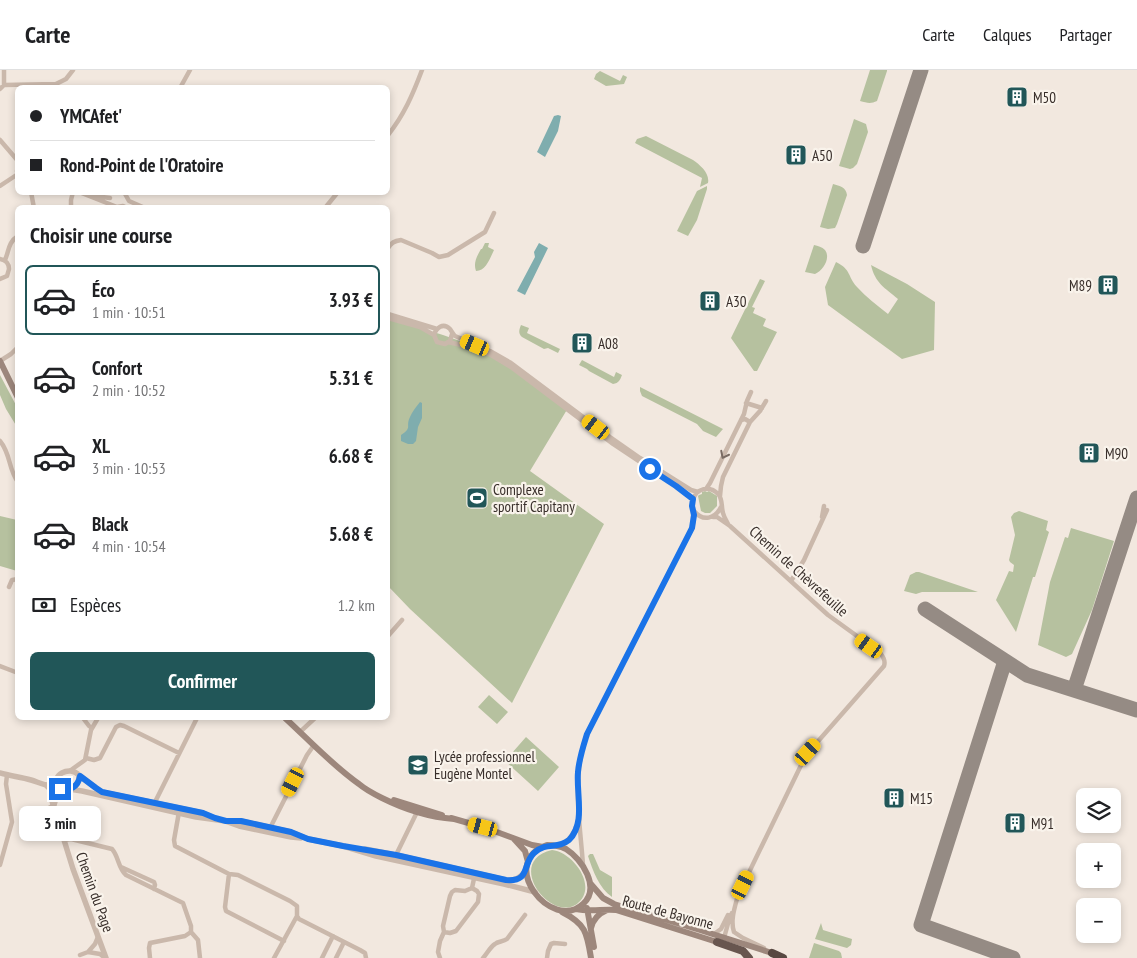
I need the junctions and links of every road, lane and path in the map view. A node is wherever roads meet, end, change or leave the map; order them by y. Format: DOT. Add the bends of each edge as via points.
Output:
graph roads {
  1 [pos="4,70"];
  2 [pos="73,70"];
  3 [pos="190,70"];
  4 [pos="422,70"];
  5 [pos="4,85"];
  6 [pos="182,85"];
  7 [pos="0,90"];
  8 [pos="390,132"];
  9 [pos="0,140"];
  10 [pos="15,158"];
  11 [pos="15,176"];
  12 [pos="0,186"];
  13 [pos="87,195"];
  14 [pos="97,195"];
  15 [pos="112,195"];
  16 [pos="126,195"];
  17 [pos="336,195"];
  18 [pos="112,204"];
  19 [pos="137,205"];
  20 [pos="327,205"];
  21 [pos="494,214"];
  22 [pos="15,238"];
  23 [pos="390,245"];
  24 [pos="2,259"];
  25 [pos="0,279"];
  26 [pos="390,315"];
  27 [pos="390,319"];
  28 [pos="437,329"];
  29 [pos="452,334"];
  30 [pos="434,336"];
  31 [pos="448,342"];
  32 [pos="15,352"];
  33 [pos="0,361"];
  34 [pos="15,392"];
  35 [pos="751,392"];
  36 [pos="766,401"];
  37 [pos="746,403"];
  38 [pos="762,408"];
  39 [pos="744,414"];
  40 [pos="741,420"];
  41 [pos="751,420"];
  42 [pos="0,441"];
  43 [pos="15,477"];
  44 [pos="706,488"];
  45 [pos="698,492"];
  46 [pos="720,496"];
  47 [pos="693,499"];
  48 [pos="722,506"];
  49 [pos="693,510"];
  50 [pos="713,517"];
  51 [pos="705,518"];
  52 [pos="730,526"];
  53 [pos="692,528"];
  54 [pos="820,528"];
  55 [pos="15,580"];
  56 [pos="791,581"];
  57 [pos="9,587"];
  58 [pos="402,620"];
  59 [pos="390,634"];
  60 [pos="0,666"];
  61 [pos="15,672"];
  62 [pos="84,720"];
  63 [pos="96,720"];
  64 [pos="196,720"];
  65 [pos="287,720"];
  66 [pos="313,720"];
  67 [pos="92,728"];
  68 [pos="300,732"];
  69 [pos="314,745"];
  70 [pos="179,754"];
  71 [pos="86,758"];
  72 [pos="81,764"];
  73 [pos="71,770"];
  74 [pos="0,773"];
  75 [pos="7,775"];
  76 [pos="80,776"];
  77 [pos="33,781"];
  78 [pos="55,784"];
  79 [pos="46,785"];
  80 [pos="68,789"];
  81 [pos="51,795"];
  82 [pos="54,805"];
  83 [pos="153,805"];
  84 [pos="418,810"];
  85 [pos="180,811"];
  86 [pos="578,821"];
  87 [pos="269,830"];
  88 [pos="44,838"];
  89 [pos="513,838"];
  90 [pos="64,840"];
  91 [pos="567,841"];
  92 [pos="581,841"];
  93 [pos="557,846"];
  94 [pos="543,847"];
  95 [pos="394,857"];
  96 [pos="528,862"];
  97 [pos="0,864"];
  98 [pos="583,866"];
  99 [pos="526,871"];
  100 [pos="229,874"];
  101 [pos="475,875"];
  102 [pos="590,883"];
  103 [pos="472,888"];
  104 [pos="535,892"];
  105 [pos="586,902"];
  106 [pos="736,903"];
  107 [pos="734,909"];
  108 [pos="559,910"];
  109 [pos="576,910"];
  110 [pos="609,910"];
  111 [pos="588,911"];
  112 [pos="525,915"];
  113 [pos="297,916"];
  114 [pos="680,930"];
  115 [pos="191,932"];
  116 [pos="444,932"];
  117 [pos="591,932"];
  118 [pos="714,934"];
  119 [pos="333,936"];
  120 [pos="98,937"];
  121 [pos="724,938"];
  122 [pos="284,941"];
  123 [pos="344,942"];
  124 [pos="717,942"];
  125 [pos="564,944"];
  126 [pos="592,946"];
  127 [pos="88,952"];
  128 [pos="772,953"];
  129 [pos="80,955"];
  130 [pos="106,958"];
  131 [pos="150,958"];
  132 [pos="200,958"];
  133 [pos="274,958"];
  134 [pos="322,958"];
  135 [pos="336,958"];
  136 [pos="366,958"];
  137 [pos="440,958"];
  138 [pos="483,958"];
  139 [pos="546,958"];
  140 [pos="591,958"];
  141 [pos="596,958"];
  142 [pos="749,958"];
  143 [pos="783,958"];
  1 -- 5 [label="street"];
  2 -- 5 [label="street" via="60,83"];
  3 -- 6 [label="street"];
  4 -- 8 [label="street" via="407,106"];
  5 -- 7 [label="street"];
  9 -- 10 [label="street"];
  11 -- 12 [label="street"];
  13 -- 18 [label="street"];
  14 -- 15 [label="street"];
  15 -- 18 [label="street"];
  16 -- 19 [label="street"];
  17 -- 20 [label="street"];
  21 -- 23 [label="street" via="485,232 448,255 438,257 401,240"];
  22 -- 24 [label="street"];
  24 -- 25 [label="street" via="9,266 8,273"];
  26 -- 28 [label="street"];
  27 -- 30 [label="street" via="420,327"];
  28 -- 29 [label="street" via="445,326"];
  28 -- 30 [label="street"];
  29 -- 31 [label="street"];
  29 -- 45 [label="street" via="511,362 640,458"];
  30 -- 31 [label="street" via="439,343"];
  31 -- 47 [label="street" via="477,349 511,367"];
  32 -- 33 [label="street"];
  33 -- 34 [label="main road"];
  35 -- 37 [label="street"];
  36 -- 38 [label="street"];
  37 -- 38 [label="street"];
  37 -- 39 [label="street"];
  38 -- 41 [label="street"];
  39 -- 40 [label="street"];
  39 -- 41 [label="street"];
  40 -- 41 [label="street"];
  40 -- 44 [label="street, one-way"];
  41 -- 46 [label="street" via="723,476"];
  42 -- 43 [label="street"];
  44 -- 45 [label="street"];
  44 -- 46 [label="street"];
  45 -- 47 [label="street"];
  46 -- 48 [label="street"];
  47 -- 49 [label="street"];
  48 -- 50 [label="street"];
  48 -- 52 [label="street, Chemin de Chèvrefeuille"];
  49 -- 51 [label="street"];
  49 -- 53 [label="street"];
  50 -- 51 [label="street"];
  50 -- 52 [label="street, Chemin de Chèvrefeuille"];
  51 -- 53 [label="street"];
  52 -- 56 [label="street, Chemin de Chèvrefeuille"];
  53 -- 86 [label="street" via="587,734 578,774"];
  54 -- 54 [label="street" via="827,509"];
  54 -- 56 [label="street"];
  55 -- 57 [label="street"];
  56 -- 106 [label="street, Chemin de Chèvrefeuille" via="840,625 882,655 885,662 806,755"];
  58 -- 59 [label="street"];
  60 -- 61 [label="street"];
  62 -- 67 [label="street"];
  63 -- 67 [label="street"];
  64 -- 70 [label="street"];
  65 -- 68 [label="main road"];
  66 -- 68 [label="street"];
  67 -- 71 [label="street"];
  68 -- 69 [label="main road"];
  69 -- 84 [label="main road" via="359,785 383,798"];
  69 -- 87 [label="street"];
  70 -- 71 [label="street" via="120,725 100,758"];
  70 -- 83 [label="street"];
  71 -- 72 [label="street"];
  72 -- 73 [label="street"];
  72 -- 76 [label="street"];
  73 -- 76 [label="street"];
  73 -- 78 [label="street" via="61,774"];
  74 -- 75 [label="street"];
  75 -- 77 [label="street"];
  75 -- 97 [label="street" via="12,822"];
  76 -- 80 [label="street" via="76,786"];
  76 -- 83 [label="street" via="102,792"];
  77 -- 78 [label="street"];
  77 -- 79 [label="street"];
  78 -- 79 [label="street"];
  78 -- 80 [label="street"];
  78 -- 81 [label="street"];
  79 -- 81 [label="street, Chemin du Page"];
  80 -- 82 [label="street" via="57,794"];
  80 -- 83 [label="street"];
  81 -- 82 [label="street, Chemin du Page"];
  82 -- 88 [label="street" via="49,808"];
  82 -- 90 [label="street, Chemin du Page"];
  83 -- 85 [label="street"];
  84 -- 89 [label="main road"];
  84 -- 95 [label="street"];
  85 -- 87 [label="street" via="203,813 239,826"];
  85 -- 100 [label="street" via="175,846"];
  86 -- 91 [label="street"];
  86 -- 92 [label="street"];
  87 -- 95 [label="street" via="291,838"];
  89 -- 94 [label="main road"];
  89 -- 96 [label="main road" via="525,851"];
  90 -- 115 [label="street" via="111,848 120,866 154,882 154,889 183,903"];
  90 -- 120 [label="street, Chemin du Page"];
  91 -- 92 [label="street"];
  91 -- 93 [label="street"];
  92 -- 98 [label="street"];
  93 -- 94 [label="main road"];
  93 -- 98 [label="main road" via="567,850"];
  94 -- 96 [label="main road"];
  95 -- 101 [label="street"];
  96 -- 99 [label="main road"];
  98 -- 102 [label="main road"];
  99 -- 101 [label="street" via="512,881"];
  99 -- 104 [label="main road"];
  100 -- 113 [label="street" via="238,875 290,901 297,906"];
  100 -- 122 [label="street" via="227,913"];
  101 -- 103 [label="street"];
  101 -- 104 [label="street"];
  102 -- 105 [label="main road"];
  102 -- 118 [label="main road, Route de Bayonne" via="602,898 610,902"];
  103 -- 116 [label="street" via="455,890 451,894"];
  103 -- 116 [label="street" via="479,894 478,902 456,931"];
  104 -- 108 [label="main road" via="546,904"];
  105 -- 109 [label="main road"];
  105 -- 111 [label="main road"];
  106 -- 107 [label="street, Chemin de Chèvrefeuille"];
  106 -- 118 [label="street, Chemin de Chèvrefeuille" via="722,928"];
  107 -- 121 [label="street, Chemin de Chèvrefeuille"];
  107 -- 128 [label="street, Chemin de Chèvrefeuille" via="734,932"];
  108 -- 109 [label="main road"];
  108 -- 126 [label="main road" via="579,922"];
  109 -- 111 [label="main road, Route de Bayonne"];
  110 -- 111 [label="main road, Route de Bayonne"];
  110 -- 114 [label="main road, Route de Bayonne"];
  110 -- 117 [label="main road" via="594,920"];
  111 -- 117 [label="main road"];
  112 -- 138 [label="street" via="507,939 496,943"];
  113 -- 119 [label="street"];
  113 -- 122 [label="street"];
  114 -- 121 [label="street, Route de Bayonne" via="684,928"];
  114 -- 124 [label="main road"];
  115 -- 131 [label="street" via="151,943 148,948"];
  115 -- 132 [label="street" via="198,940"];
  116 -- 137 [label="street" via="438,952"];
  117 -- 126 [label="main road"];
  118 -- 121 [label="main road, Route de Bayonne"];
  119 -- 123 [label="street"];
  119 -- 134 [label="street"];
  120 -- 127 [label="street"];
  120 -- 130 [label="street, Chemin du Page"];
  121 -- 128 [label="main road, Route de Bayonne"];
  122 -- 133 [label="street"];
  123 -- 135 [label="street"];
  123 -- 136 [label="street" via="363,952"];
  124 -- 142 [label="highway" via="744,951"];
  125 -- 139 [label="street" via="552,944"];
  126 -- 140 [label="main road"];
  126 -- 141 [label="main road"];
  127 -- 129 [label="street"];
  127 -- 130 [label="street"];
  128 -- 143 [label="highway"];
}
